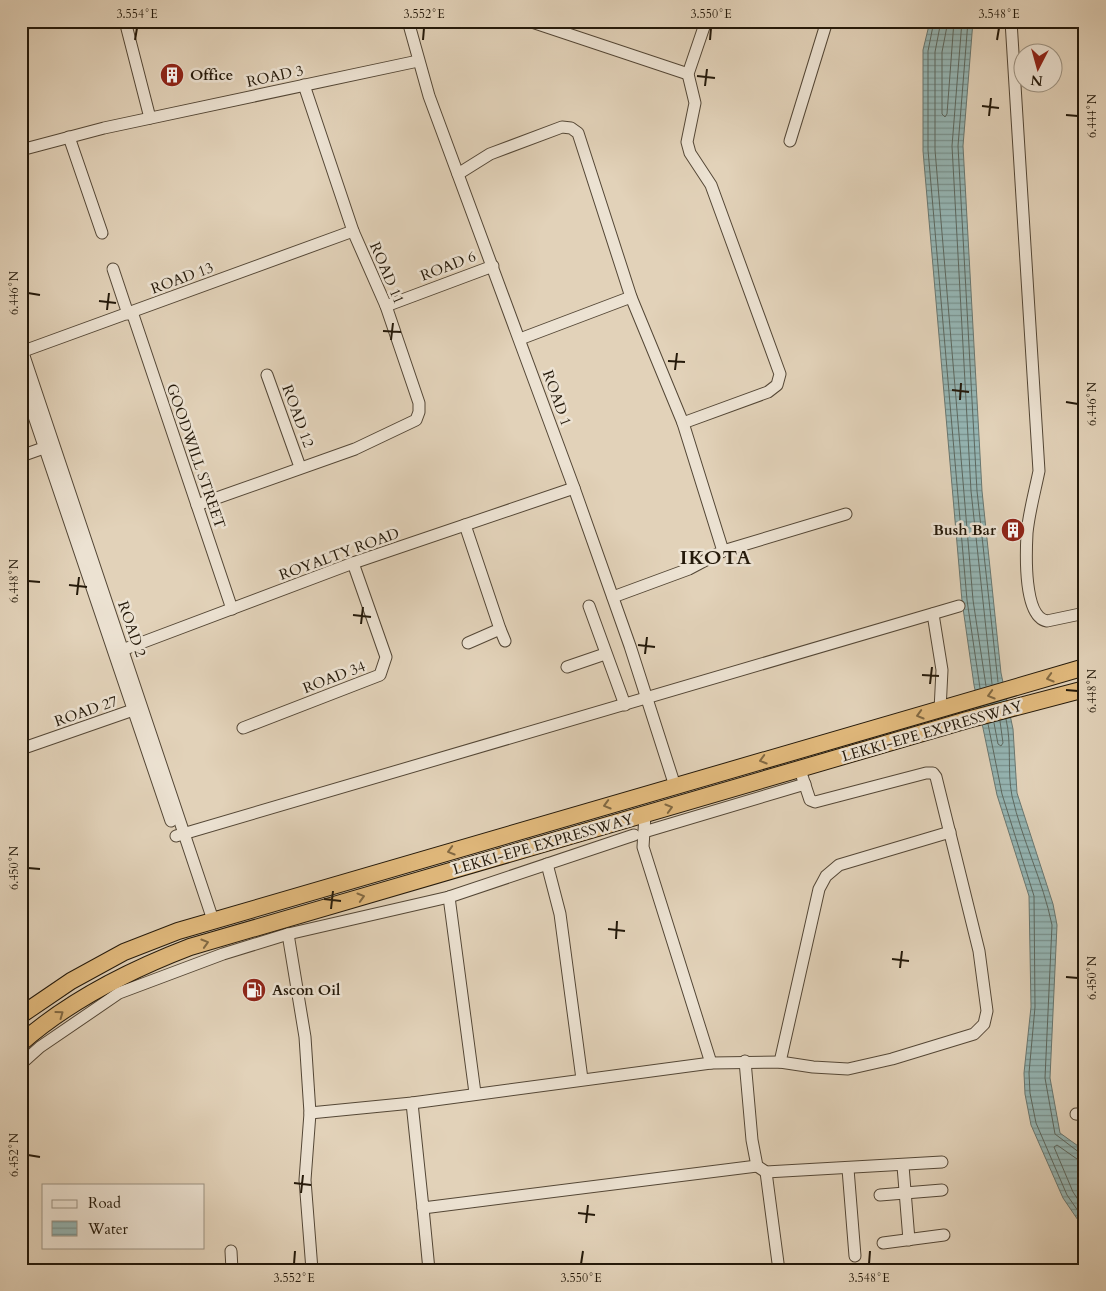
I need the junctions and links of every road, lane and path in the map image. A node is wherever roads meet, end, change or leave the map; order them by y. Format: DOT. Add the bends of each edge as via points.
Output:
graph roads {
  1 [pos="37,21"];
  2 [pos="125,21"];
  3 [pos="408,21"];
  4 [pos="529,21"];
  5 [pos="706,21"];
  6 [pos="827,21"];
  7 [pos="1011,21"];
  8 [pos="21,24"];
  9 [pos="418,61"];
  10 [pos="688,74"];
  11 [pos="304,85"];
  12 [pos="150,118"];
  13 [pos="69,137"];
  14 [pos="790,141"];
  15 [pos="21,150"];
  16 [pos="458,174"];
  17 [pos="353,231"];
  18 [pos="102,233"];
  19 [pos="493,266"];
  20 [pos="113,269"];
  21 [pos="631,297"];
  22 [pos="386,306"];
  23 [pos="130,313"];
  24 [pos="520,339"];
  25 [pos="22,350"];
  26 [pos="267,375"];
  27 [pos="21,378"];
  28 [pos="683,423"];
  29 [pos="50,446"];
  30 [pos="21,456"];
  31 [pos="300,468"];
  32 [pos="574,488"];
  33 [pos="197,506"];
  34 [pos="846,514"];
  35 [pos="465,525"];
  36 [pos="722,551"];
  37 [pos="353,563"];
  38 [pos="612,597"];
  39 [pos="588,606"];
  40 [pos="958,606"];
  41 [pos="232,609"];
  42 [pos="1085,613"];
  43 [pos="933,614"];
  44 [pos="500,629"];
  45 [pos="505,641"];
  46 [pos="468,643"];
  47 [pos="119,651"];
  48 [pos="605,654"];
  49 [pos="567,668"];
  50 [pos="1085,668"];
  51 [pos="1085,689"];
  52 [pos="647,698"];
  53 [pos="625,705"];
  54 [pos="133,710"];
  55 [pos="940,710"];
  56 [pos="243,728"];
  57 [pos="22,745"];
  58 [pos="802,777"];
  59 [pos="675,786"];
  60 [pos="645,815"];
  61 [pos="624,821"];
  62 [pos="950,832"];
  63 [pos="639,834"];
  64 [pos="180,835"];
  65 [pos="547,864"];
  66 [pos="449,897"];
  67 [pos="209,921"];
  68 [pos="288,934"];
  69 [pos="21,1015"];
  70 [pos="21,1043"];
  71 [pos="745,1061"];
  72 [pos="780,1062"];
  73 [pos="711,1063"];
  74 [pos="21,1064"];
  75 [pos="582,1080"];
  76 [pos="475,1093"];
  77 [pos="412,1103"];
  78 [pos="310,1113"];
  79 [pos="942,1162"];
  80 [pos="903,1166"];
  81 [pos="848,1168"];
  82 [pos="762,1169"];
  83 [pos="942,1190"];
  84 [pos="905,1194"];
  85 [pos="880,1196"];
  86 [pos="424,1208"];
  87 [pos="944,1235"];
  88 [pos="909,1240"];
  89 [pos="883,1243"];
  90 [pos="231,1250"];
  91 [pos="855,1256"];
  92 [pos="778,1263"];
  93 [pos="232,1270"];
  94 [pos="312,1270"];
  95 [pos="429,1270"];
  1 -- 8 [label="street"];
  2 -- 12 [label="street"];
  3 -- 9 [label="street, ROAD 1"];
  4 -- 10 [label="street"];
  5 -- 10 [label="street"];
  6 -- 14 [label="street"];
  7 -- 42 [label="street" via="1039,471 1027,532 1028,594 1042,620"];
  9 -- 11 [label="street, ROAD 3"];
  9 -- 16 [label="street, ROAD 1"];
  10 -- 28 [label="street" via="695,103 687,142 690,153 711,185 780,374 776,385 768,392"];
  11 -- 12 [label="street, ROAD 3"];
  11 -- 17 [label="street, ROAD 11"];
  12 -- 13 [label="street, ROAD 3"];
  13 -- 15 [label="street, ROAD 3"];
  13 -- 18 [label="street"];
  16 -- 19 [label="street, ROAD 1"];
  16 -- 21 [label="street" via="490,154 562,126 571,128 578,133"];
  17 -- 22 [label="street, ROAD 11"];
  17 -- 23 [label="street, ROAD 13"];
  19 -- 22 [label="street, ROAD 6"];
  19 -- 24 [label="street, ROAD 1"];
  20 -- 23 [label="street, GOODWILL STREET"];
  21 -- 24 [label="street"];
  21 -- 28 [label="street"];
  22 -- 31 [label="street, ROAD 11" via="419,403 416,420 355,449"];
  23 -- 25 [label="street, ROAD 13"];
  23 -- 33 [label="street, GOODWILL STREET"];
  24 -- 32 [label="street, ROAD 1"];
  25 -- 29 [label="street, ROAD 2"];
  26 -- 31 [label="street, ROAD 12"];
  27 -- 29 [label="street, ROAD 2"];
  28 -- 36 [label="street"];
  29 -- 30 [label="street"];
  29 -- 47 [label="street, ROAD 2"];
  31 -- 33 [label="street, ROAD 11"];
  32 -- 35 [label="street, ROYALTY ROAD"];
  32 -- 38 [label="street, ROAD 1"];
  33 -- 41 [label="street, GOODWILL STREET"];
  34 -- 36 [label="street"];
  35 -- 37 [label="street, ROYALTY ROAD"];
  35 -- 44 [label="street"];
  36 -- 38 [label="street" via="689,569"];
  37 -- 41 [label="street, ROYALTY ROAD"];
  37 -- 56 [label="street, ROAD 34" via="386,657 380,675"];
  38 -- 52 [label="street, ROAD 1"];
  39 -- 48 [label="street"];
  40 -- 43 [label="street"];
  41 -- 47 [label="street, ROYALTY ROAD"];
  43 -- 52 [label="street"];
  43 -- 55 [label="street" via="942,670"];
  44 -- 45 [label="street"];
  44 -- 46 [label="street"];
  47 -- 54 [label="street, ROAD 2"];
  47 -- 64 [label="street, ROAD 2"];
  48 -- 49 [label="street"];
  48 -- 53 [label="street"];
  50 -- 55 [label="highway, LEKKI-EPE EXPRESSWAY, one-way"];
  51 -- 58 [label="highway, LEKKI-EPE EXPRESSWAY" via="967,720"];
  52 -- 53 [label="street"];
  52 -- 59 [label="street, ROAD 1"];
  53 -- 64 [label="street"];
  54 -- 57 [label="street, ROAD 27"];
  54 -- 64 [label="street, ROAD 2"];
  55 -- 59 [label="highway, LEKKI-EPE EXPRESSWAY, one-way"];
  60 -- 58 [label="highway, LEKKI-EPE EXPRESSWAY, one-way"];
  58 -- 62 [label="street" via="810,800 815,802 933,773"];
  58 -- 63 [label="street"];
  59 -- 67 [label="highway, LEKKI-EPE EXPRESSWAY, one-way"];
  60 -- 61 [label="highway, LEKKI-EPE EXPRESSWAY"];
  60 -- 63 [label="street"];
  61 -- 63 [label="street"];
  70 -- 61 [label="highway, LEKKI-EPE EXPRESSWAY, one-way" via="67,1008 103,987 190,947"];
  62 -- 72 [label="street" via="839,865 826,876 819,889"];
  62 -- 72 [label="street" via="979,951 987,1011 984,1024 974,1034 848,1069"];
  63 -- 65 [label="street"];
  63 -- 73 [label="street"];
  64 -- 67 [label="street, ROAD 2"];
  65 -- 66 [label="street"];
  65 -- 75 [label="street" via="560,914"];
  66 -- 68 [label="street"];
  66 -- 76 [label="street"];
  67 -- 69 [label="highway, LEKKI-EPE EXPRESSWAY" via="124,952 71,981"];
  68 -- 74 [label="street" via="223,954 119,994 40,1047"];
  68 -- 78 [label="street" via="305,1037"];
  71 -- 72 [label="street"];
  71 -- 73 [label="street"];
  71 -- 82 [label="street" via="752,1140"];
  73 -- 75 [label="street"];
  75 -- 76 [label="street"];
  76 -- 77 [label="street"];
  77 -- 78 [label="street"];
  77 -- 86 [label="street"];
  78 -- 94 [label="street" via="305,1180"];
  79 -- 80 [label="street"];
  80 -- 81 [label="street"];
  80 -- 84 [label="street"];
  81 -- 82 [label="street"];
  81 -- 91 [label="street"];
  82 -- 86 [label="street"];
  82 -- 92 [label="street"];
  83 -- 84 [label="street"];
  84 -- 85 [label="street"];
  84 -- 88 [label="street"];
  86 -- 95 [label="street"];
  87 -- 88 [label="street"];
  88 -- 89 [label="street"];
  90 -- 93 [label="street"];
}
